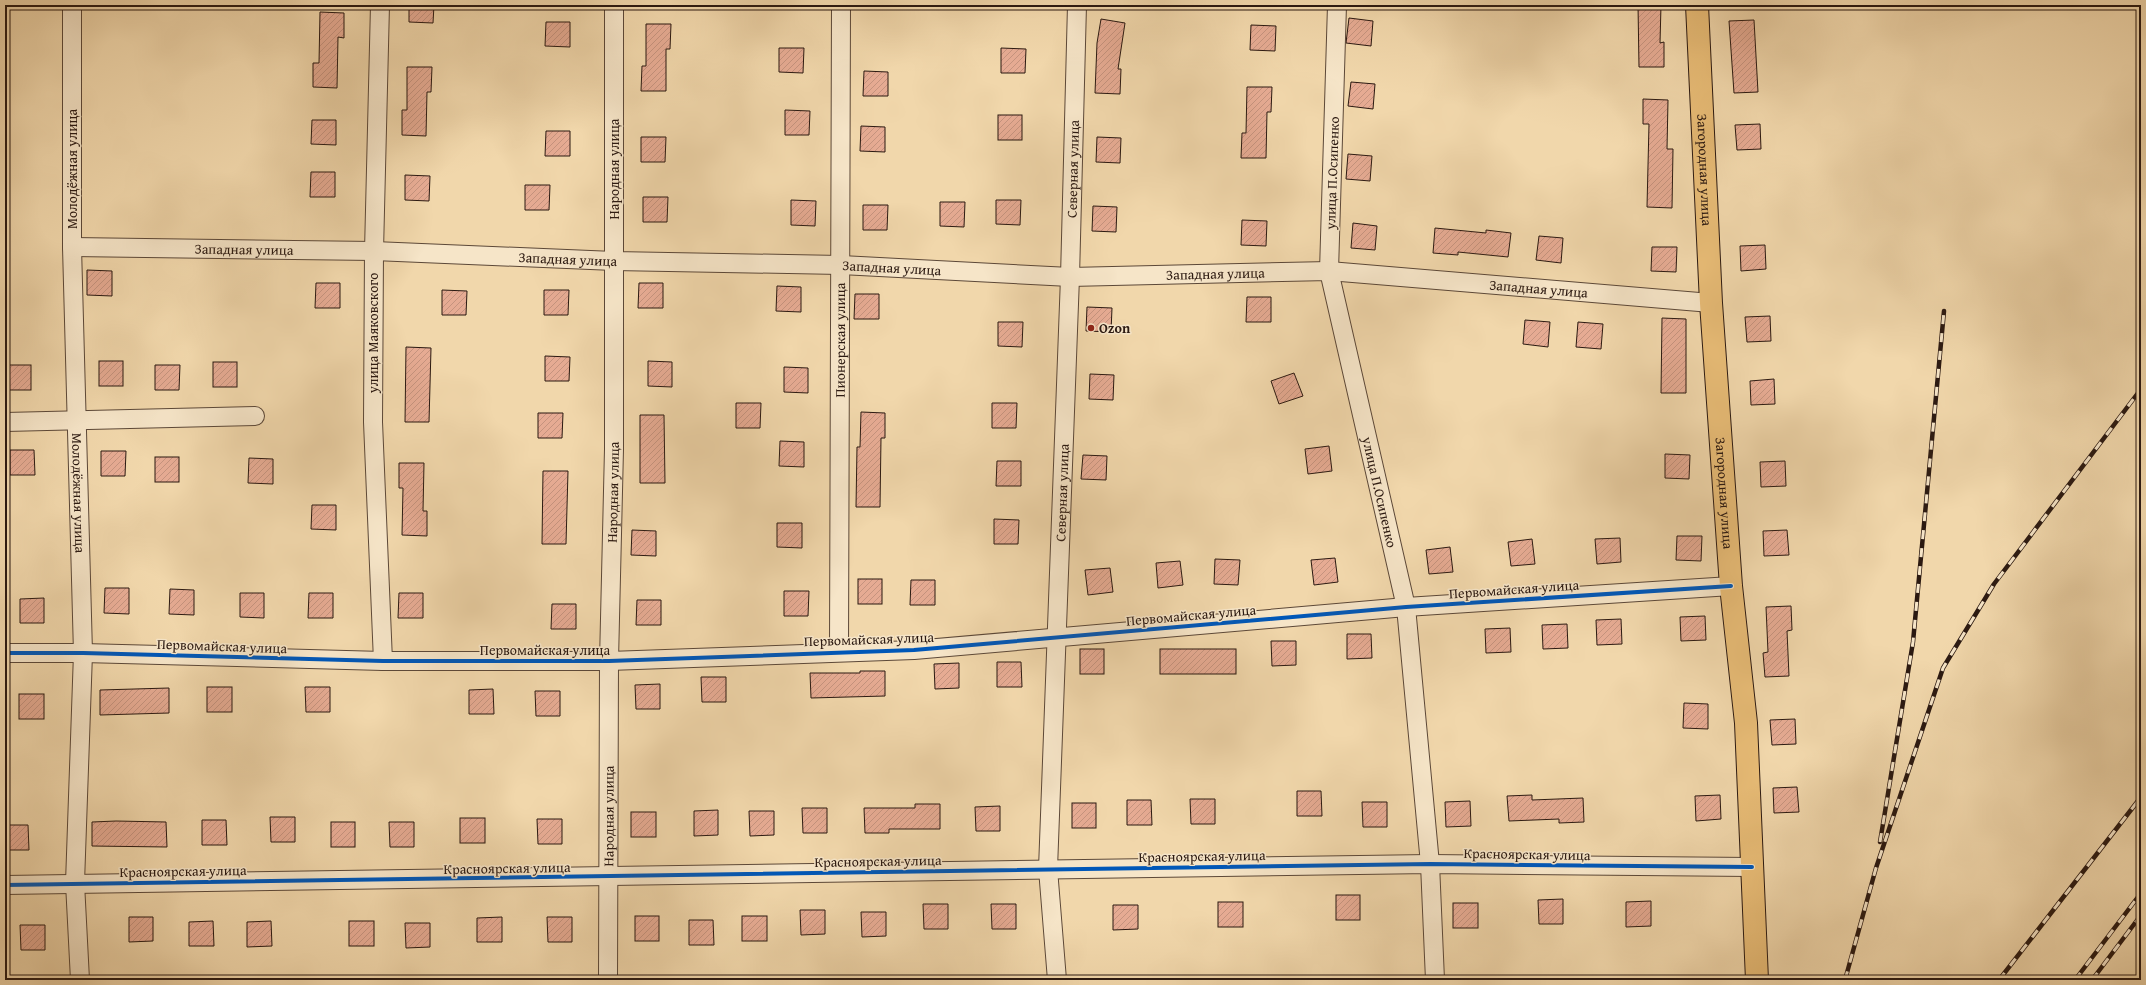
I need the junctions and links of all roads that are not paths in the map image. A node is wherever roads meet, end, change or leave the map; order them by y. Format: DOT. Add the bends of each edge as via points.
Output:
graph roads {
  1 [pos="72,5"];
  2 [pos="380,5"];
  3 [pos="614,5"];
  4 [pos="840,5"];
  5 [pos="1077,5"];
  6 [pos="1337,5"];
  7 [pos="1697,5"];
  8 [pos="72,247"];
  9 [pos="374,251"];
  10 [pos="614,261"];
  11 [pos="840,265"];
  12 [pos="1329,271"];
  13 [pos="1070,277"];
  14 [pos="1711,303"];
  15 [pos="255,416"];
  16 [pos="75,421"];
  17 [pos="5,422"];
  18 [pos="1731,586"];
  19 [pos="1406,607"];
  20 [pos="1055,638"];
  21 [pos="839,652"];
  22 [pos="5,653"];
  23 [pos="83,653"];
  24 [pos="383,661"];
  25 [pos="609,661"];
  26 [pos="1430,864"];
  27 [pos="1752,867"];
  28 [pos="1048,869"];
  29 [pos="607,878"];
  30 [pos="75,883"];
  31 [pos="5,885"];
  32 [pos="80,980"];
  33 [pos="608,980"];
  34 [pos="1057,980"];
  35 [pos="1435,980"];
  36 [pos="1757,980"];
  1 -- 8 [label="street, Молодёжная улица"];
  2 -- 9 [label="street, улица Маяковского"];
  3 -- 10 [label="street, Народная улица"];
  4 -- 11 [label="street, Пионерская улица"];
  5 -- 13 [label="street, Северная улица"];
  6 -- 12 [label="street, улица П.Осипенко"];
  7 -- 14 [label="main road, Загородная улица"];
  8 -- 9 [label="street, Западная улица"];
  8 -- 16 [label="street, Молодёжная улица"];
  9 -- 10 [label="street, Западная улица"];
  9 -- 24 [label="street, улица Маяковского" via="373,422"];
  10 -- 11 [label="street, Западная улица"];
  10 -- 25 [label="street, Народная улица" via="614,449"];
  11 -- 13 [label="street, Западная улица"];
  11 -- 21 [label="street, Пионерская улица"];
  12 -- 13 [label="street, Западная улица"];
  12 -- 14 [label="street, Западная улица"];
  12 -- 19 [label="street, улица П.Осипенко"];
  13 -- 20 [label="street, Северная улица"];
  14 -- 18 [label="main road, Загородная улица"];
  15 -- 16 [label="street"];
  16 -- 17 [label="street"];
  16 -- 23 [label="street, Молодёжная улица"];
  18 -- 19 [label="street, Первомайская улица"];
  18 -- 27 [label="main road, Загородная улица" via="1746,723"];
  19 -- 20 [label="street, Первомайская улица"];
  19 -- 26 [label="street, улица П.Осипенко"];
  20 -- 21 [label="street, Первомайская улица" via="914,650"];
  20 -- 28 [label="street, Северная улица"];
  21 -- 25 [label="street, Первомайская улица"];
  22 -- 23 [label="street, Первомайская улица"];
  23 -- 24 [label="street, Первомайская улица"];
  23 -- 30 [label="street, Молодёжная улица"];
  24 -- 25 [label="street, Первомайская улица"];
  25 -- 29 [label="street, Народная улица"];
  26 -- 27 [label="street, Красноярская улица"];
  26 -- 28 [label="street, Красноярская улица"];
  26 -- 35 [label="street, улица П.Осипенко"];
  27 -- 36 [label="main road, Загородная улица"];
  28 -- 29 [label="street, Красноярская улица"];
  28 -- 34 [label="street, Северная улица"];
  29 -- 30 [label="street, Красноярская улица"];
  29 -- 33 [label="street, Народная улица"];
  30 -- 31 [label="street, Красноярская улица"];
  30 -- 32 [label="street, Молодёжная улица"];
}
